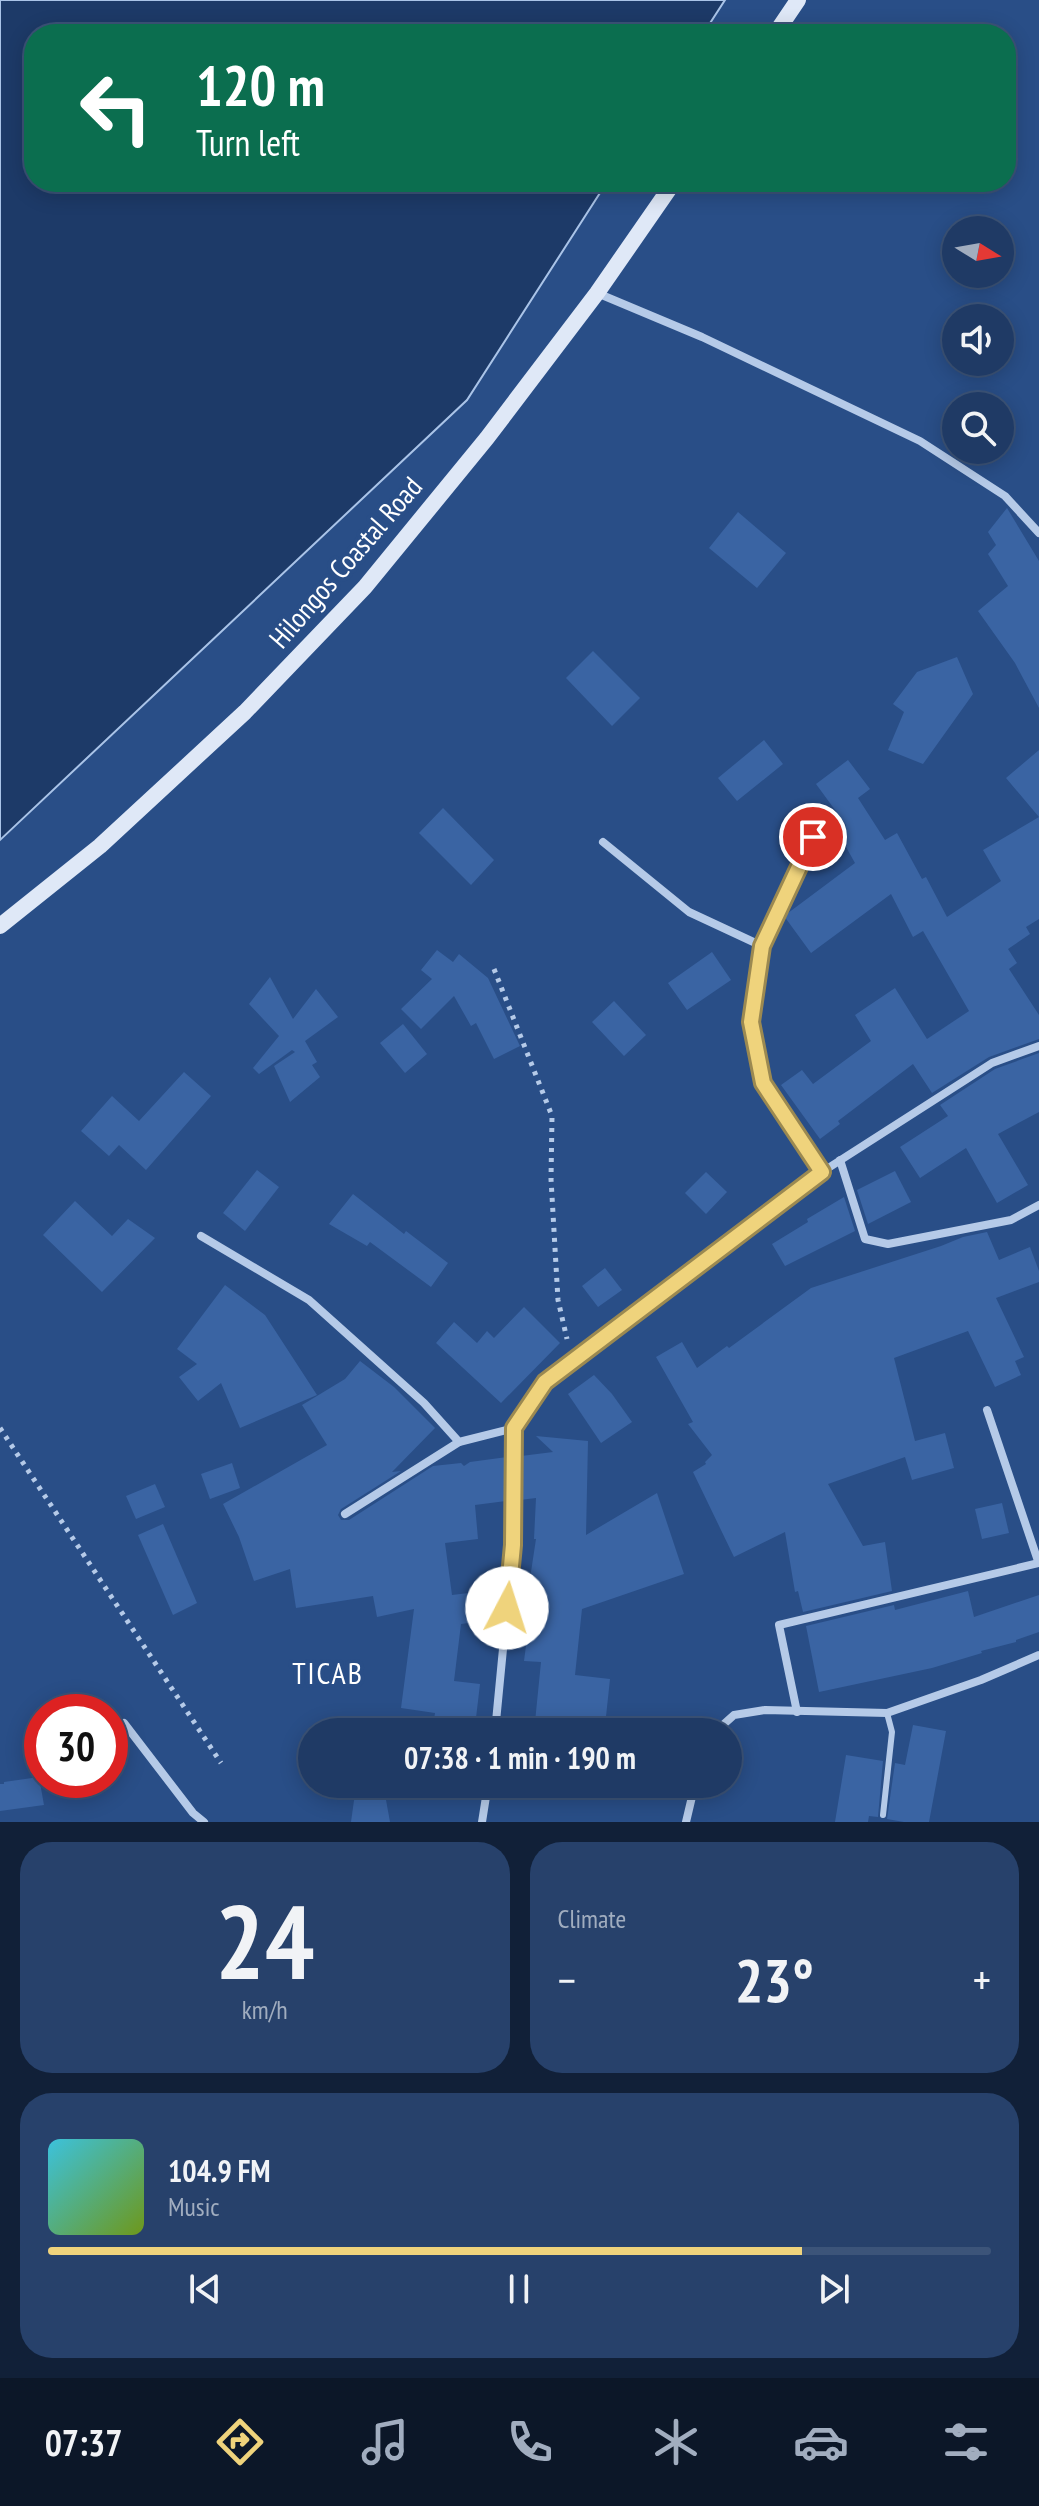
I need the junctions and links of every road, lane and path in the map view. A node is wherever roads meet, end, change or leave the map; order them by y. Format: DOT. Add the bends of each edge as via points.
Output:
graph roads {
  1 [pos="798,0"];
  2 [pos="782,24"];
  3 [pos="667,192"];
  4 [pos="597,293"];
  5 [pos="1039,533"];
  6 [pos="813,837"];
  7 [pos="603,842"];
  8 [pos="0,926"];
  9 [pos="762,946"];
  10 [pos="494,969"];
  11 [pos="1039,1046"];
  12 [pos="840,1160"];
  13 [pos="822,1172"];
  14 [pos="1039,1205"];
  15 [pos="201,1236"];
  16 [pos="573,1361"];
  17 [pos="987,1410"];
  18 [pos="0,1428"];
  19 [pos="514,1428"];
  20 [pos="459,1442"];
  21 [pos="345,1514"];
  22 [pos="1039,1562"];
  23 [pos="1039,1655"];
  24 [pos="797,1712"];
  25 [pos="887,1713"];
  26 [pos="496,1718"];
  27 [pos="731,1718"];
  28 [pos="128,1728"];
  29 [pos="221,1763"];
  30 [pos="486,1798"];
  31 [pos="692,1798"];
  32 [pos="883,1815"];
  33 [pos="204,1822"];
  34 [pos="482,1822"];
  35 [pos="686,1822"];
  1 -- 2 [label="street"];
  3 -- 4 [label="street, Hilongos Coastal Road"];
  4 -- 5 [label="street" via="920,441 1005,496"];
  4 -- 8 [label="street, Hilongos Coastal Road" via="365,587 245,712 100,846"];
  6 -- 9 [label="street"];
  7 -- 9 [label="street" via="689,912"];
  9 -- 13 [label="street" via="751,1022 763,1083"];
  10 -- 16 [label="path" via="552,1116 558,1300"];
  11 -- 12 [label="street" via="992,1063"];
  12 -- 13 [label="street"];
  12 -- 14 [label="street" via="865,1239 888,1244 1011,1220"];
  13 -- 16 [label="street"];
  15 -- 20 [label="street" via="309,1300 424,1403"];
  16 -- 19 [label="street" via="545,1382"];
  17 -- 22 [label="street"];
  18 -- 29 [label="path"];
  19 -- 20 [label="street"];
  19 -- 26 [label="street" via="513,1545"];
  20 -- 21 [label="street"];
  22 -- 24 [label="street" via="779,1625"];
  23 -- 25 [label="street"];
  24 -- 25 [label="street"];
  24 -- 27 [label="street" via="765,1710"];
  25 -- 32 [label="lane" via="892,1732"];
  28 -- 33 [label="street"];
  30 -- 34 [label="street"];
  31 -- 35 [label="street"];
}
